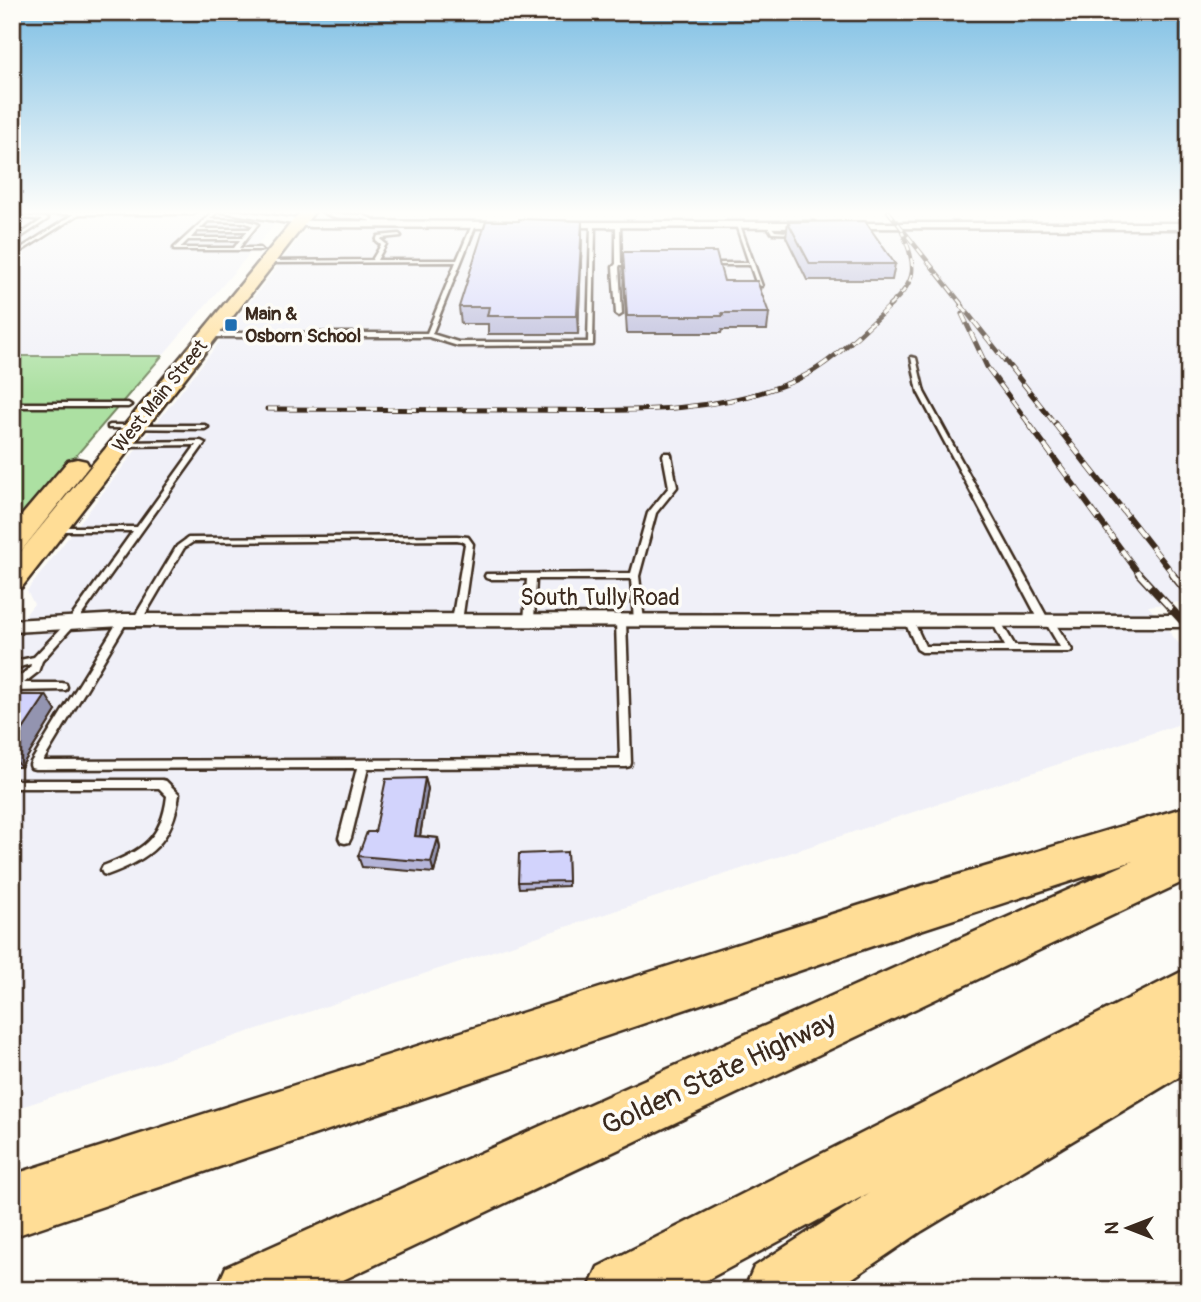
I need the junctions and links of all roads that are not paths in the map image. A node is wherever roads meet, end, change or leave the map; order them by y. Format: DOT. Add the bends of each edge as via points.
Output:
graph roads {
  1 [pos="239,272"];
  2 [pos="245,272"];
  3 [pos="454,272"];
  4 [pos="592,272"];
  5 [pos="616,272"];
  6 [pos="755,272"];
  7 [pos="760,285"];
  8 [pos="619,314"];
  9 [pos="209,335"];
  10 [pos="429,335"];
  11 [pos="913,358"];
  12 [pos="12,405"];
  13 [pos="23,405"];
  14 [pos="128,405"];
  15 [pos="12,415"];
  16 [pos="205,427"];
  17 [pos="112,437"];
  18 [pos="667,455"];
  19 [pos="54,529"];
  20 [pos="139,529"];
  21 [pos="12,544"];
  22 [pos="489,576"];
  23 [pos="532,576"];
  24 [pos="635,576"];
  25 [pos="12,581"];
  26 [pos="130,620"];
  27 [pos="73,621"];
  28 [pos="457,621"];
  29 [pos="529,621"];
  30 [pos="630,621"];
  31 [pos="1189,621"];
  32 [pos="910,622"];
  33 [pos="997,622"];
  34 [pos="1048,622"];
  35 [pos="12,626"];
  36 [pos="1012,650"];
  37 [pos="37,660"];
  38 [pos="12,668"];
  39 [pos="12,687"];
  40 [pos="62,687"];
  41 [pos="364,764"];
  42 [pos="12,784"];
  43 [pos="1189,824"];
  44 [pos="345,838"];
  45 [pos="1189,857"];
  46 [pos="107,870"];
  47 [pos="1189,993"];
  48 [pos="1189,1040"];
  49 [pos="12,1206"];
  50 [pos="249,1290"];
  51 [pos="621,1290"];
  52 [pos="777,1290"];
  1 -- 14 [label="main road, West Main Street"];
  2 -- 9 [label="main road, West Main Street"];
  3 -- 10 [label="lane"];
  4 -- 10 [label="lane" via="591,344 458,344"];
  5 -- 8 [label="lane"];
  6 -- 7 [label="lane"];
  9 -- 10 [label="lane"];
  9 -- 17 [label="main road, West Main Street"];
  11 -- 34 [label="lane" via="920,392"];
  12 -- 13 [label="lane"];
  13 -- 14 [label="lane"];
  13 -- 15 [label="lane"];
  14 -- 17 [label="main road, West Main Street"];
  16 -- 17 [label="lane"];
  17 -- 19 [label="main road, West Main Street"];
  17 -- 20 [label="lane" via="201,443"];
  17 -- 21 [label="main road, West Main Street"];
  18 -- 24 [label="lane" via="673,487 652,513"];
  19 -- 20 [label="lane"];
  19 -- 25 [label="main road, West Main Street"];
  20 -- 27 [label="lane"];
  22 -- 23 [label="lane"];
  23 -- 24 [label="lane"];
  23 -- 29 [label="lane"];
  24 -- 30 [label="lane"];
  26 -- 27 [label="street, South Tully Road"];
  26 -- 28 [label="street, South Tully Road"];
  26 -- 28 [label="lane" via="181,547 191,540 457,538 469,544"];
  26 -- 41 [label="lane" via="35,765"];
  27 -- 35 [label="street, South Tully Road"];
  27 -- 37 [label="lane"];
  28 -- 29 [label="street, South Tully Road"];
  29 -- 30 [label="street, South Tully Road"];
  30 -- 32 [label="street, South Tully Road"];
  30 -- 41 [label="lane" via="626,763"];
  31 -- 34 [label="street, South Tully Road"];
  32 -- 33 [label="street, South Tully Road"];
  32 -- 36 [label="lane" via="922,649"];
  33 -- 34 [label="street, South Tully Road"];
  33 -- 36 [label="lane"];
  34 -- 36 [label="lane" via="1067,650"];
  37 -- 38 [label="lane"];
  37 -- 39 [label="lane" via="36,670"];
  39 -- 40 [label="lane"];
  41 -- 44 [label="lane"];
  42 -- 46 [label="lane" via="162,784 173,794 172,810 159,840 136,859"];
  43 -- 49 [label="highway"];
  45 -- 50 [label="highway, Golden State Highway"];
  47 -- 51 [label="highway"];
  48 -- 52 [label="highway" via="900,1209"];
}
